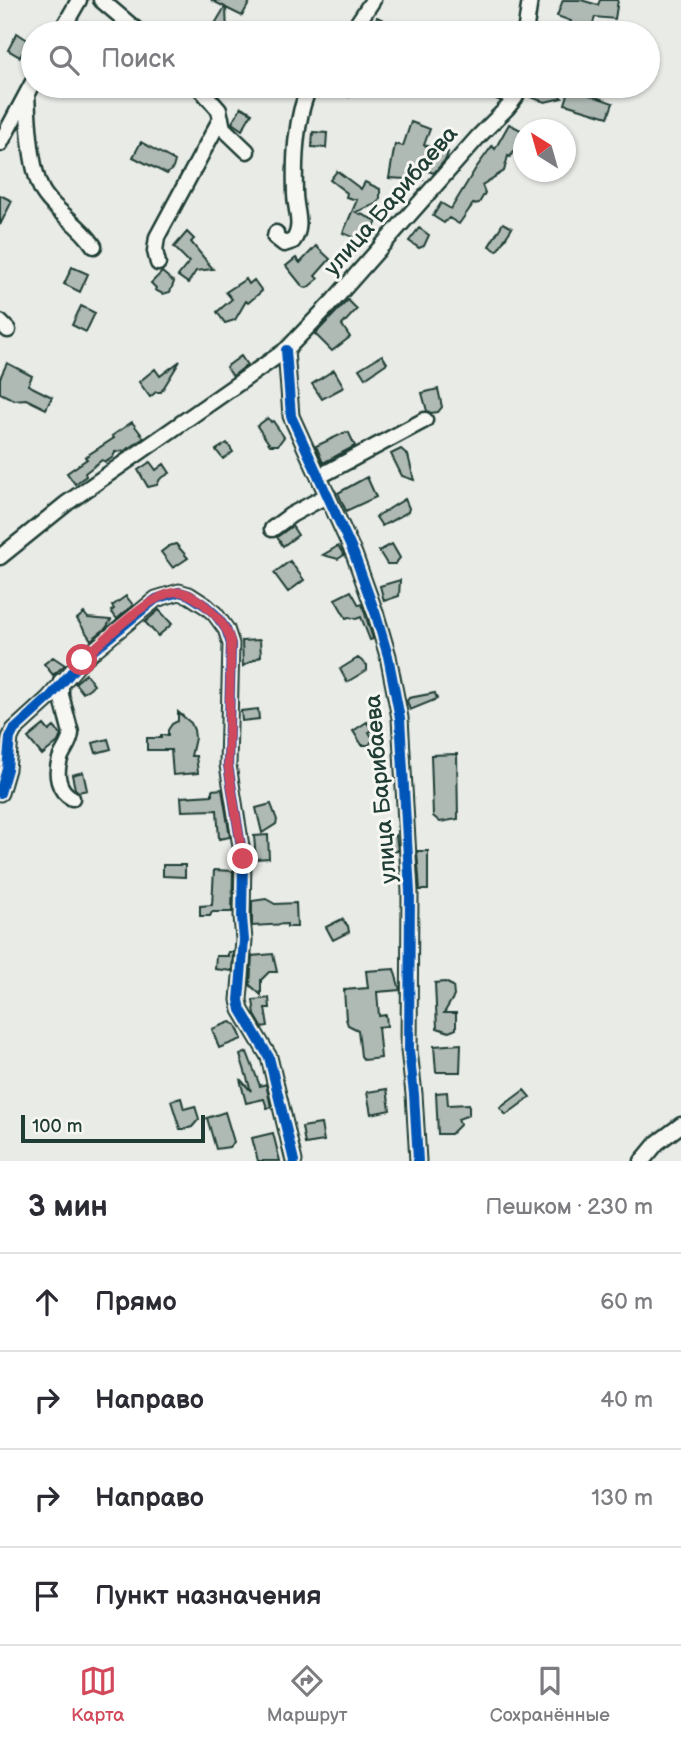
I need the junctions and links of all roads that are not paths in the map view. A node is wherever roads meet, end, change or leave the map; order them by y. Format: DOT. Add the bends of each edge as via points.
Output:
graph roads {
  1 [pos="79,0"];
  2 [pos="101,0"];
  3 [pos="373,0"];
  4 [pos="530,0"];
  5 [pos="67,21"];
  6 [pos="126,21"];
  7 [pos="359,21"];
  8 [pos="527,21"];
  9 [pos="25,98"];
  10 [pos="29,98"];
  11 [pos="211,98"];
  12 [pos="304,98"];
  13 [pos="512,98"];
  14 [pos="221,118"];
  15 [pos="0,144"];
  16 [pos="247,151"];
  17 [pos="276,233"];
  18 [pos="94,246"];
  19 [pos="158,263"];
  20 [pos="286,350"];
  21 [pos="425,420"];
  22 [pos="320,476"];
  23 [pos="328,495"];
  24 [pos="272,529"];
  25 [pos="0,557"];
  26 [pos="61,681"];
  27 [pos="0,793"];
  28 [pos="72,799"];
  29 [pos="681,1125"];
  30 [pos="295,1161"];
  31 [pos="418,1161"];
  32 [pos="642,1161"];
  1 -- 5 [label="street"];
  2 -- 6 [label="street"];
  3 -- 7 [label="street"];
  4 -- 8 [label="street"];
  9 -- 15 [label="street"];
  10 -- 18 [label="street" via="28,123 43,193 84,230"];
  11 -- 14 [label="street"];
  12 -- 17 [label="street" via="295,195 299,229 293,241 284,244"];
  13 -- 20 [label="street, улица Барибаева"];
  14 -- 16 [label="street" via="228,134"];
  14 -- 19 [label="street" via="158,237"];
  20 -- 22 [label="street, улица Барибаева" via="291,416"];
  20 -- 25 [label="street" via="67,503"];
  21 -- 22 [label="street"];
  22 -- 23 [label="street, улица Барибаева"];
  23 -- 24 [label="street"];
  23 -- 31 [label="street, улица Барибаева" via="376,615 400,718 410,892 409,1050"];
  26 -- 27 [label="street" via="11,734"];
  26 -- 28 [label="street" via="71,739 57,773 64,793"];
  26 -- 30 [label="street" via="146,606 168,593 179,592 206,606 226,629 231,644 228,765 243,859 239,1000 269,1057"];
  29 -- 32 [label="street"];
}
